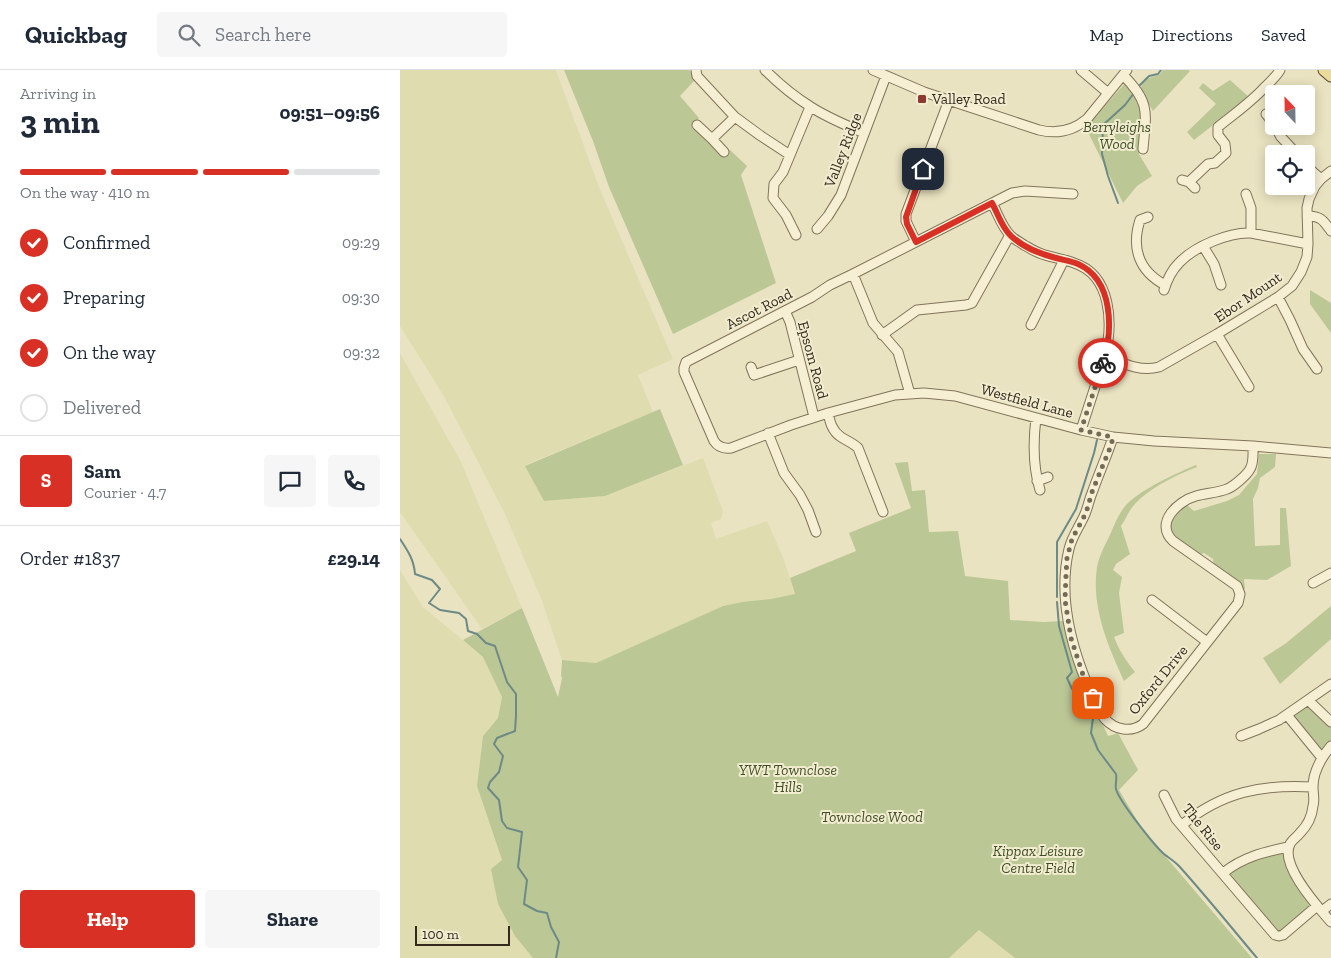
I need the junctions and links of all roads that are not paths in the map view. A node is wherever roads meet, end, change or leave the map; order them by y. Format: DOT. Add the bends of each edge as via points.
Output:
graph roads {
  1 [pos="696,70"];
  2 [pos="765,70"];
  3 [pos="873,70"];
  4 [pos="1081,70"];
  5 [pos="1280,70"];
  6 [pos="1125,73"];
  7 [pos="886,76"];
  8 [pos="1108,93"];
  9 [pos="948,100"];
  10 [pos="810,107"];
  11 [pos="735,117"];
  12 [pos="697,125"];
  13 [pos="864,133"];
  14 [pos="1280,135"];
  15 [pos="712,139"];
  16 [pos="1289,145"];
  17 [pos="1143,149"];
  18 [pos="724,152"];
  19 [pos="790,155"];
  20 [pos="1331,171"];
  21 [pos="1315,174"];
  22 [pos="1321,179"];
  23 [pos="1188,183"];
  24 [pos="1073,194"];
  25 [pos="1246,194"];
  26 [pos="992,203"];
  27 [pos="1307,216"];
  28 [pos="1148,217"];
  29 [pos="817,229"];
  30 [pos="1331,231"];
  31 [pos="1251,232"];
  32 [pos="1010,235"];
  33 [pos="796,236"];
  34 [pos="916,242"];
  35 [pos="1308,244"];
  36 [pos="1203,246"];
  37 [pos="1064,260"];
  38 [pos="853,274"];
  39 [pos="1222,285"];
  40 [pos="1278,297"];
  41 [pos="785,311"];
  42 [pos="1031,325"];
  43 [pos="882,334"];
  44 [pos="1216,334"];
  45 [pos="1106,356"];
  46 [pos="799,360"];
  47 [pos="751,367"];
  48 [pos="1317,369"];
  49 [pos="1249,386"];
  50 [pos="910,394"];
  51 [pos="828,413"];
  52 [pos="814,417"];
  53 [pos="1036,418"];
  54 [pos="1081,430"];
  55 [pos="768,433"];
  56 [pos="1112,437"];
  57 [pos="1254,446"];
  58 [pos="723,448"];
  59 [pos="1331,453"];
  60 [pos="1048,477"];
  61 [pos="1037,481"];
  62 [pos="1040,490"];
  63 [pos="883,512"];
  64 [pos="816,532"];
  65 [pos="1331,573"];
  66 [pos="1313,583"];
  67 [pos="1152,600"];
  68 [pos="1207,642"];
  69 [pos="1331,684"];
  70 [pos="1308,700"];
  71 [pos="1287,715"];
  72 [pos="1331,722"];
  73 [pos="1241,736"];
  74 [pos="1331,746"];
  75 [pos="1322,758"];
  76 [pos="1313,787"];
  77 [pos="1164,796"];
  78 [pos="1182,825"];
  79 [pos="1288,847"];
  80 [pos="1223,874"];
  81 [pos="1331,904"];
  82 [pos="1320,909"];
  83 [pos="1331,922"];
  1 -- 11 [label="street" via="697,76"];
  2 -- 10 [label="street"];
  3 -- 7 [label="street"];
  4 -- 8 [label="street"];
  5 -- 23 [label="street" via="1259,94 1218,128 1218,136 1229,156 1208,164"];
  6 -- 8 [label="street"];
  6 -- 17 [label="street" via="1145,106"];
  7 -- 9 [label="street"];
  7 -- 13 [label="street, Valley Ridge"];
  8 -- 9 [label="street" via="1083,122 1054,132"];
  9 -- 34 [label="street" via="906,214"];
  10 -- 13 [label="street"];
  10 -- 19 [label="street"];
  11 -- 15 [label="street"];
  11 -- 19 [label="street"];
  12 -- 15 [label="street"];
  13 -- 29 [label="street, Valley Ridge" via="841,195"];
  14 -- 16 [label="street"];
  15 -- 18 [label="street"];
  19 -- 33 [label="street" via="774,184 773,198"];
  20 -- 22 [label="street, Ebor Mount"];
  21 -- 22 [label="street"];
  22 -- 27 [label="street, Ebor Mount" via="1311,193"];
  24 -- 26 [label="street, Ascot Road" via="1020,191"];
  25 -- 31 [label="street" via="1251,208"];
  26 -- 32 [label="street"];
  26 -- 34 [label="street, Ascot Road"];
  27 -- 30 [label="street" via="1319,218"];
  27 -- 35 [label="street, Ebor Mount"];
  28 -- 36 [label="street" via="1140,220 1136,233 1139,257 1149,274 1165,288 1178,264"];
  31 -- 35 [label="street"];
  31 -- 36 [label="street" via="1224,237"];
  32 -- 37 [label="street" via="1036,252"];
  32 -- 43 [label="street" via="972,303 917,310"];
  34 -- 38 [label="street, Ascot Road"];
  35 -- 40 [label="street, Ebor Mount" via="1301,272 1292,286"];
  36 -- 39 [label="street"];
  37 -- 42 [label="street"];
  37 -- 45 [label="street" via="1086,268 1103,290 1109,320"];
  38 -- 41 [label="street, Ascot Road"];
  38 -- 43 [label="street" via="872,323"];
  40 -- 44 [label="street, Ebor Mount"];
  40 -- 48 [label="street" via="1303,349"];
  41 -- 46 [label="street, Epsom Road"];
  41 -- 58 [label="street, Ascot Road" via="684,365 684,372 714,441"];
  43 -- 50 [label="street" via="898,352"];
  44 -- 45 [label="street, Ebor Mount" via="1154,368 1138,369"];
  44 -- 49 [label="street"];
  45 -- 54 [label="street"];
  46 -- 47 [label="street" via="754,375"];
  46 -- 52 [label="street, Epsom Road"];
  50 -- 51 [label="street, Westfield Lane"];
  50 -- 53 [label="street, Westfield Lane" via="955,396"];
  51 -- 52 [label="street, Westfield Lane"];
  51 -- 63 [label="street" via="835,432 858,448"];
  52 -- 55 [label="street, Westfield Lane"];
  53 -- 54 [label="street, Westfield Lane"];
  53 -- 61 [label="street"];
  54 -- 56 [label="street, Westfield Lane"];
  55 -- 58 [label="street, Westfield Lane" via="731,448"];
  55 -- 64 [label="street" via="786,478 798,491"];
  56 -- 57 [label="street, Westfield Lane"];
  56 -- 68 [label="street, Oxford Drive" via="1086,513 1072,539 1067,558 1065,600 1071,638 1082,672 1104,717 1120,729 1140,726"];
  57 -- 59 [label="street, Westfield Lane"];
  57 -- 68 [label="street, Oxford Drive" via="1251,467 1237,482 1225,490 1191,498 1176,508 1166,524 1167,534 1173,541 1233,582 1239,590 1238,603"];
  60 -- 61 [label="street"];
  61 -- 62 [label="street"];
  65 -- 66 [label="street"];
  67 -- 68 [label="street"];
  69 -- 70 [label="street"];
  70 -- 71 [label="street"];
  70 -- 72 [label="street"];
  71 -- 73 [label="street"];
  71 -- 75 [label="street"];
  74 -- 75 [label="street"];
  75 -- 76 [label="street"];
  76 -- 78 [label="street" via="1275,786 1242,793 1212,805"];
  76 -- 79 [label="street" via="1314,804 1310,818"];
  77 -- 78 [label="street, The Rise"];
  78 -- 80 [label="street, The Rise"];
  79 -- 80 [label="street" via="1248,858"];
  79 -- 82 [label="street" via="1294,872"];
  80 -- 82 [label="street, The Rise" via="1277,936"];
  81 -- 82 [label="street"];
  82 -- 83 [label="street"];
}
